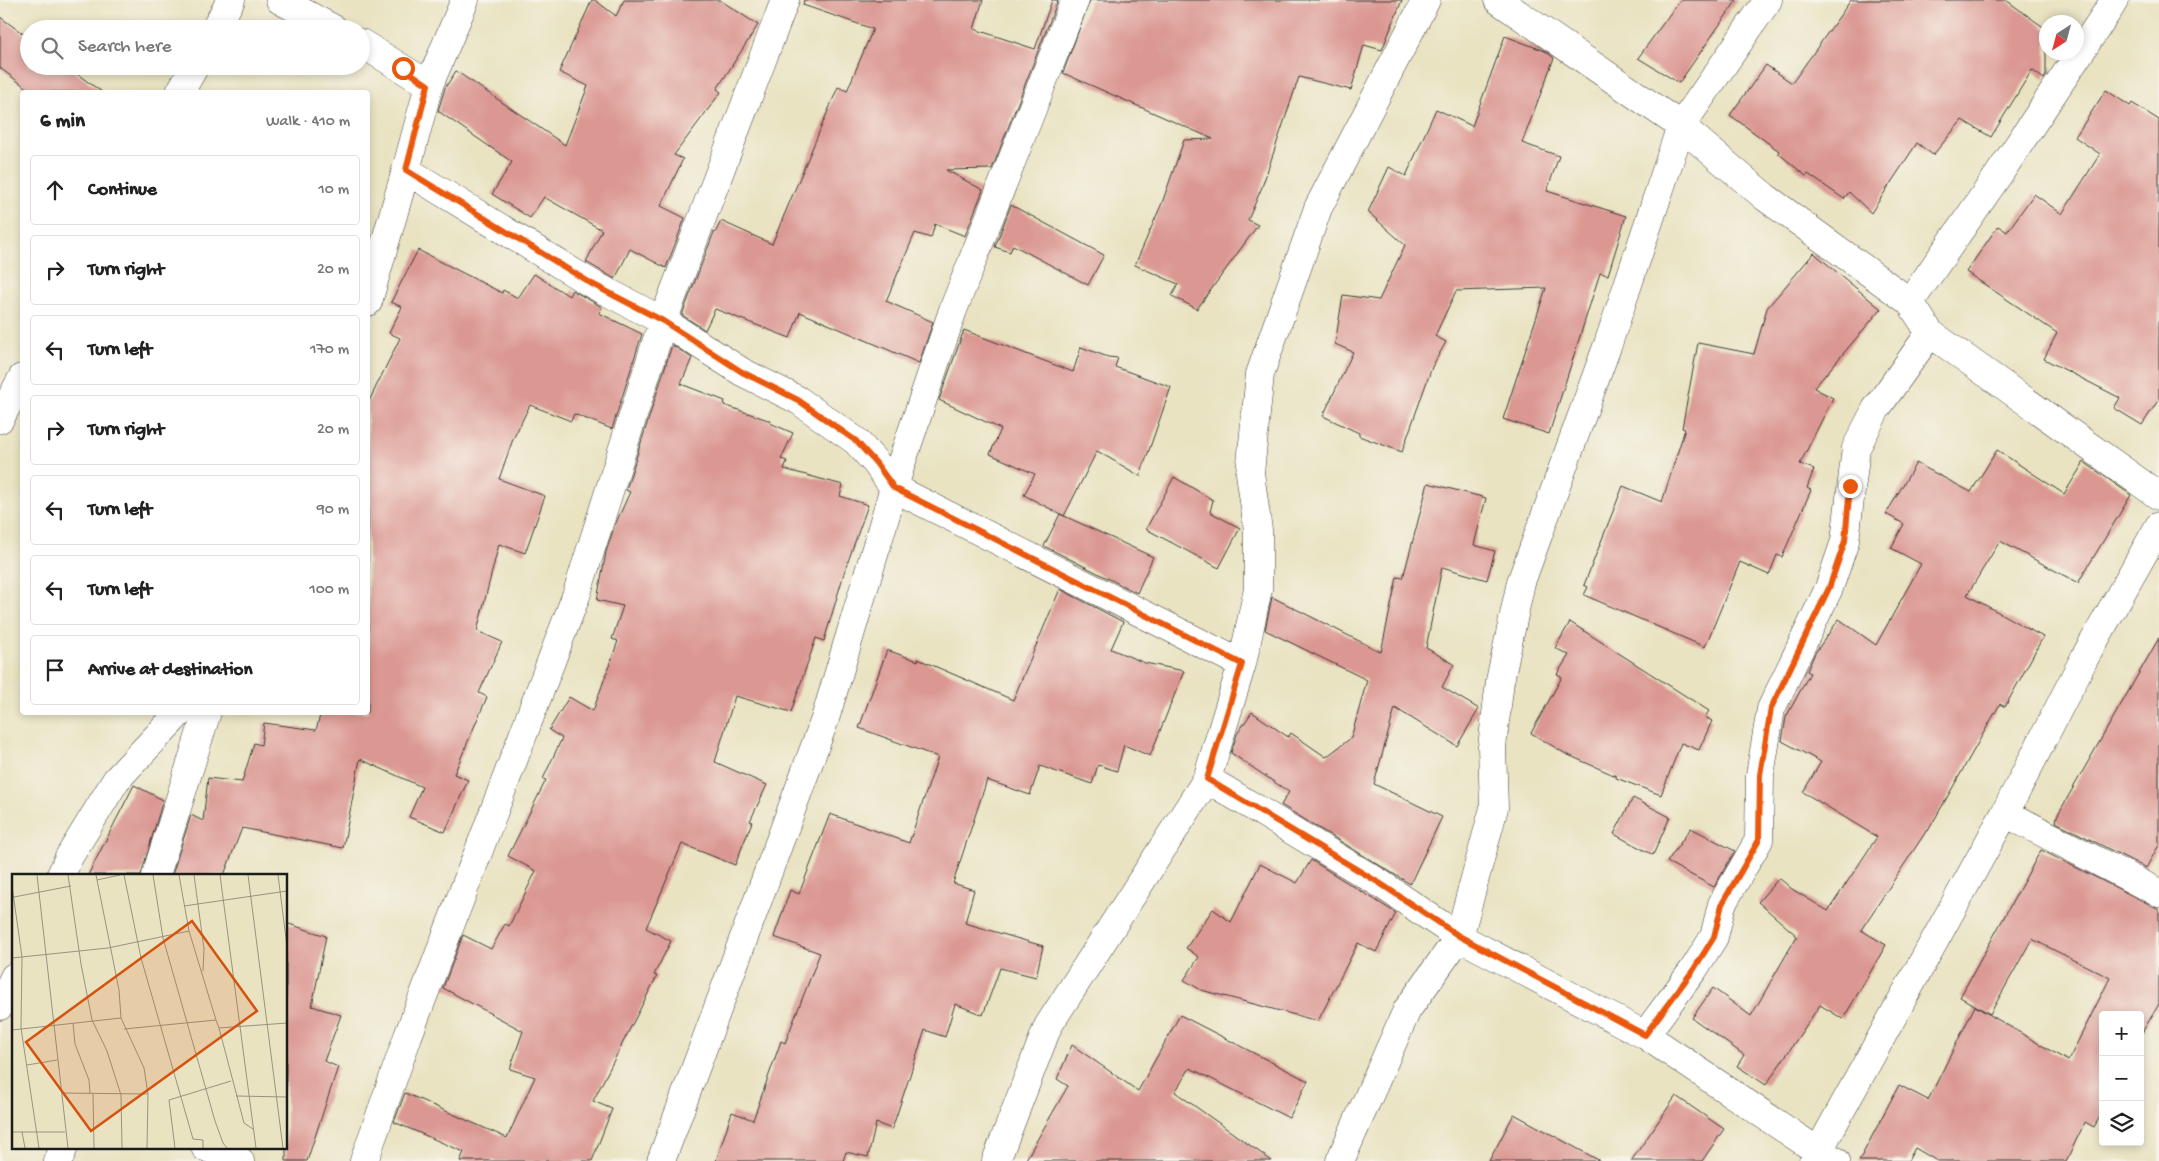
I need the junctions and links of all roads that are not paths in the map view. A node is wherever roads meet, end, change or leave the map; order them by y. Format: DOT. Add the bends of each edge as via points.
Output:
graph roads {
  1 [pos="231,0"];
  2 [pos="280,0"];
  3 [pos="465,0"];
  4 [pos="785,0"];
  5 [pos="1075,0"];
  6 [pos="1426,0"];
  7 [pos="1498,0"];
  8 [pos="1768,0"];
  9 [pos="2115,0"];
  10 [pos="220,20"];
  11 [pos="317,20"];
  12 [pos="370,49"];
  13 [pos="190,75"];
  14 [pos="428,85"];
  15 [pos="181,90"];
  16 [pos="1681,126"];
  17 [pos="406,170"];
  18 [pos="370,295"];
  19 [pos="1910,302"];
  20 [pos="663,321"];
  21 [pos="1930,333"];
  22 [pos="20,382"];
  23 [pos="0,419"];
  24 [pos="894,488"];
  25 [pos="2159,496"];
  26 [pos="2159,526"];
  27 [pos="1242,664"];
  28 [pos="177,715"];
  29 [pos="206,715"];
  30 [pos="1207,779"];
  31 [pos="2005,813"];
  32 [pos="61,874"];
  33 [pos="156,874"];
  34 [pos="2159,894"];
  35 [pos="1459,936"];
  36 [pos="12,980"];
  37 [pos="0,1006"];
  38 [pos="1645,1035"];
  39 [pos="64,1148"];
  40 [pos="208,1148"];
  41 [pos="1823,1158"];
  42 [pos="58,1161"];
  43 [pos="240,1161"];
  44 [pos="364,1161"];
  45 [pos="661,1161"];
  46 [pos="996,1161"];
  47 [pos="1340,1161"];
  1 -- 10 [label="street"];
  2 -- 11 [label="street"];
  3 -- 14 [label="street"];
  4 -- 20 [label="street"];
  5 -- 24 [label="street" via="953,310"];
  6 -- 27 [label="street" via="1318,208 1260,374 1250,473 1258,530 1258,589"];
  7 -- 16 [label="street"];
  8 -- 16 [label="street"];
  9 -- 19 [label="street"];
  12 -- 14 [label="street"];
  13 -- 15 [label="street"];
  14 -- 17 [label="street"];
  16 -- 19 [label="street" via="1765,197"];
  16 -- 35 [label="street" via="1608,344 1521,582 1500,681 1492,747 1494,808"];
  17 -- 18 [label="street"];
  17 -- 20 [label="street" via="592,284"];
  19 -- 21 [label="street"];
  20 -- 24 [label="street" via="742,372 798,400 856,441"];
  20 -- 44 [label="street" via="576,596 408,1036"];
  21 -- 25 [label="street"];
  21 -- 38 [label="street" via="1876,409 1856,448 1845,541 1829,588 1771,708 1760,775 1759,840 1722,904 1714,937"];
  22 -- 23 [label="street"];
  24 -- 27 [label="street"];
  24 -- 45 [label="street" via="825,719"];
  26 -- 31 [label="street" via="2085,657"];
  27 -- 30 [label="street"];
  28 -- 32 [label="street" via="116,780"];
  29 -- 33 [label="street"];
  30 -- 35 [label="street" via="1381,884"];
  30 -- 46 [label="street" via="1048,1026"];
  31 -- 34 [label="street"];
  31 -- 41 [label="street" via="1852,1088"];
  35 -- 38 [label="street"];
  35 -- 47 [label="street" via="1408,1010"];
  36 -- 37 [label="street"];
  38 -- 41 [label="street"];
  39 -- 42 [label="street"];
  40 -- 43 [label="street"];
}
